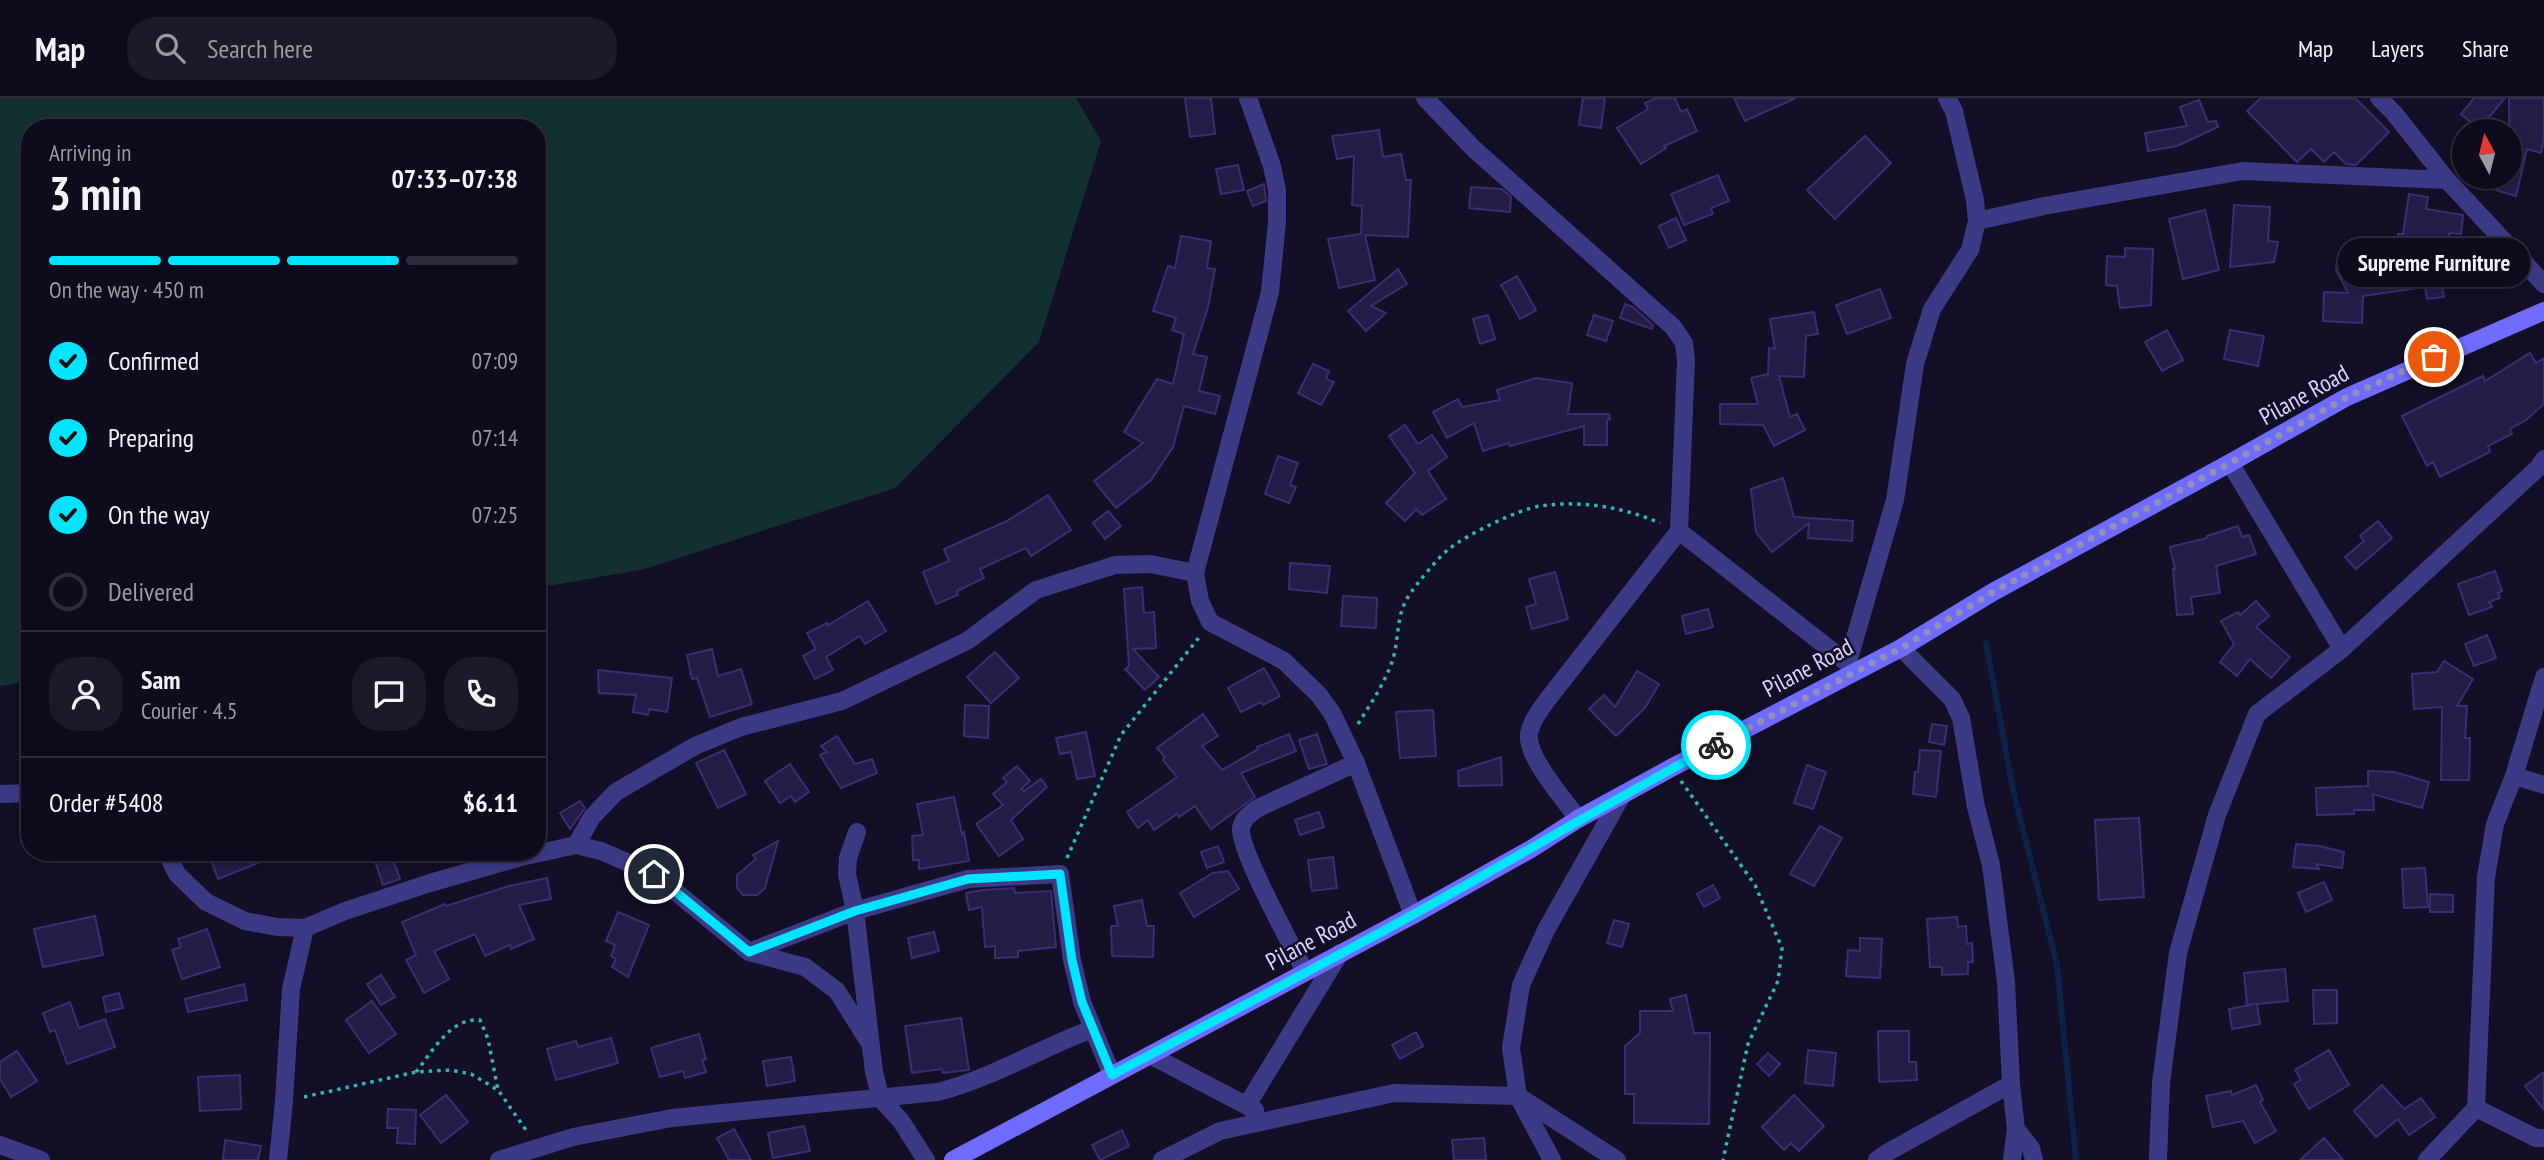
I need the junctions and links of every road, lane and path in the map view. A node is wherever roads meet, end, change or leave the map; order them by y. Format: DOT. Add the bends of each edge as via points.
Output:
graph roads {
  1 [pos="1248,98"];
  2 [pos="1426,98"];
  3 [pos="1947,98"];
  4 [pos="2379,98"];
  5 [pos="2397,105"];
  6 [pos="2447,180"];
  7 [pos="1977,221"];
  8 [pos="2544,284"];
  9 [pos="2544,311"];
  10 [pos="2230,463"];
  11 [pos="2542,468"];
  12 [pos="1679,531"];
  13 [pos="1195,573"];
  14 [pos="1210,622"];
  15 [pos="1901,648"];
  16 [pos="2342,649"];
  17 [pos="1852,666"];
  18 [pos="2544,677"];
  19 [pos="1348,741"];
  20 [pos="1356,763"];
  21 [pos="1671,768"];
  22 [pos="2514,776"];
  23 [pos="2544,786"];
  24 [pos="21,793"];
  25 [pos="0,794"];
  26 [pos="1621,797"];
  27 [pos="1578,819"];
  28 [pos="858,832"];
  29 [pos="576,845"];
  30 [pos="546,852"];
  31 [pos="170,861"];
  32 [pos="510,861"];
  33 [pos="1060,874"];
  34 [pos="855,911"];
  35 [pos="1413,915"];
  36 [pos="305,928"];
  37 [pos="749,952"];
  38 [pos="1340,953"];
  39 [pos="1305,972"];
  40 [pos="1092,1030"];
  41 [pos="869,1042"];
  42 [pos="1150,1055"];
  43 [pos="416,1072"];
  44 [pos="1112,1075"];
  45 [pos="2011,1084"];
  46 [pos="498,1090"];
  47 [pos="1518,1096"];
  48 [pos="881,1099"];
  49 [pos="284,1101"];
  50 [pos="1247,1105"];
  51 [pos="2476,1108"];
  52 [pos="1270,1119"];
  53 [pos="2016,1129"];
  54 [pos="2544,1138"];
  55 [pos="0,1145"];
  56 [pos="538,1147"];
  57 [pos="41,1160"];
  58 [pos="278,1160"];
  59 [pos="499,1160"];
  60 [pos="926,1160"];
  61 [pos="953,1160"];
  62 [pos="1162,1160"];
  63 [pos="1552,1160"];
  64 [pos="1617,1160"];
  65 [pos="1723,1160"];
  66 [pos="1877,1160"];
  67 [pos="2012,1160"];
  68 [pos="2034,1160"];
  69 [pos="2158,1160"];
  70 [pos="2427,1160"];
  1 -- 13 [label="street" via="1277,190 1270,292"];
  2 -- 12 [label="street" via="1474,149 1673,327 1684,343"];
  3 -- 7 [label="street" via="1954,111"];
  4 -- 5 [label="street"];
  5 -- 6 [label="street"];
  6 -- 7 [label="street" via="2243,171"];
  6 -- 8 [label="street"];
  7 -- 17 [label="street" via="1970,250 1932,309 1915,364 1895,500"];
  9 -- 10 [label="main road, Pilane Road" via="2347,397"];
  10 -- 15 [label="main road, Pilane Road" via="1993,592"];
  10 -- 16 [label="street"];
  11 -- 16 [label="street"];
  12 -- 17 [label="street"];
  12 -- 19 [label="path" via="1637,513 1596,504 1539,506 1501,520 1448,549 1406,599 1386,679"];
  12 -- 27 [label="street" via="1534,719 1528,736 1531,754"];
  13 -- 14 [label="street" via="1199,601"];
  13 -- 29 [label="street" via="1150,564 1115,565 1036,590 967,641 842,701 741,727 695,746 616,792 592,817"];
  14 -- 19 [label="street" via="1284,661 1319,695"];
  14 -- 33 [label="path" via="1121,735"];
  15 -- 17 [label="main road, Pilane Road"];
  15 -- 45 [label="street" via="1951,699 1961,718 1991,864 2006,982"];
  16 -- 69 [label="street" via="2257,714 2217,814 2178,953 2161,1083"];
  17 -- 21 [label="main road, Pilane Road"];
  18 -- 22 [label="street"];
  19 -- 20 [label="street"];
  20 -- 35 [label="street"];
  20 -- 39 [label="street" via="1258,808 1245,817 1241,827 1245,850"];
  21 -- 26 [label="main road, Pilane Road"];
  21 -- 65 [label="path" via="1755,885 1782,948 1778,981 1748,1044"];
  22 -- 23 [label="street"];
  22 -- 51 [label="street" via="2495,824 2486,877"];
  24 -- 25 [label="street"];
  26 -- 27 [label="main road, Pilane Road"];
  26 -- 47 [label="street" via="1546,930 1521,985 1511,1048"];
  27 -- 35 [label="main road, Pilane Road"];
  28 -- 34 [label="street" via="847,874"];
  29 -- 30 [label="street"];
  29 -- 37 [label="street" via="654,874"];
  31 -- 36 [label="street" via="177,874 206,902 245,921"];
  32 -- 36 [label="street" via="430,883"];
  33 -- 34 [label="street" via="968,879"];
  33 -- 40 [label="street" via="1072,960"];
  34 -- 37 [label="street"];
  34 -- 41 [label="street"];
  35 -- 38 [label="main road, Pilane Road"];
  36 -- 49 [label="street" via="291,989"];
  37 -- 41 [label="street" via="805,967 837,991"];
  38 -- 39 [label="main road, Pilane Road"];
  38 -- 50 [label="street"];
  39 -- 42 [label="main road, Pilane Road"];
  40 -- 44 [label="street"];
  40 -- 48 [label="street" via="964,1085"];
  41 -- 48 [label="street"];
  42 -- 44 [label="main road, Pilane Road"];
  42 -- 50 [label="street"];
  43 -- 46 [label="path" via="471,1074"];
  43 -- 46 [label="path" via="460,1023 480,1020"];
  43 -- 49 [label="path"];
  44 -- 61 [label="main road, Pilane Road"];
  45 -- 53 [label="street"];
  45 -- 66 [label="street"];
  46 -- 56 [label="path"];
  47 -- 52 [label="street" via="1394,1093"];
  47 -- 63 [label="street"];
  47 -- 64 [label="street"];
  48 -- 56 [label="street" via="672,1118"];
  48 -- 60 [label="street"];
  49 -- 58 [label="street"];
  50 -- 52 [label="street"];
  51 -- 54 [label="street"];
  51 -- 70 [label="street"];
  52 -- 62 [label="street" via="1220,1130"];
  53 -- 67 [label="street"];
  53 -- 68 [label="street"];
  55 -- 57 [label="street"];
  56 -- 59 [label="street"];
}
